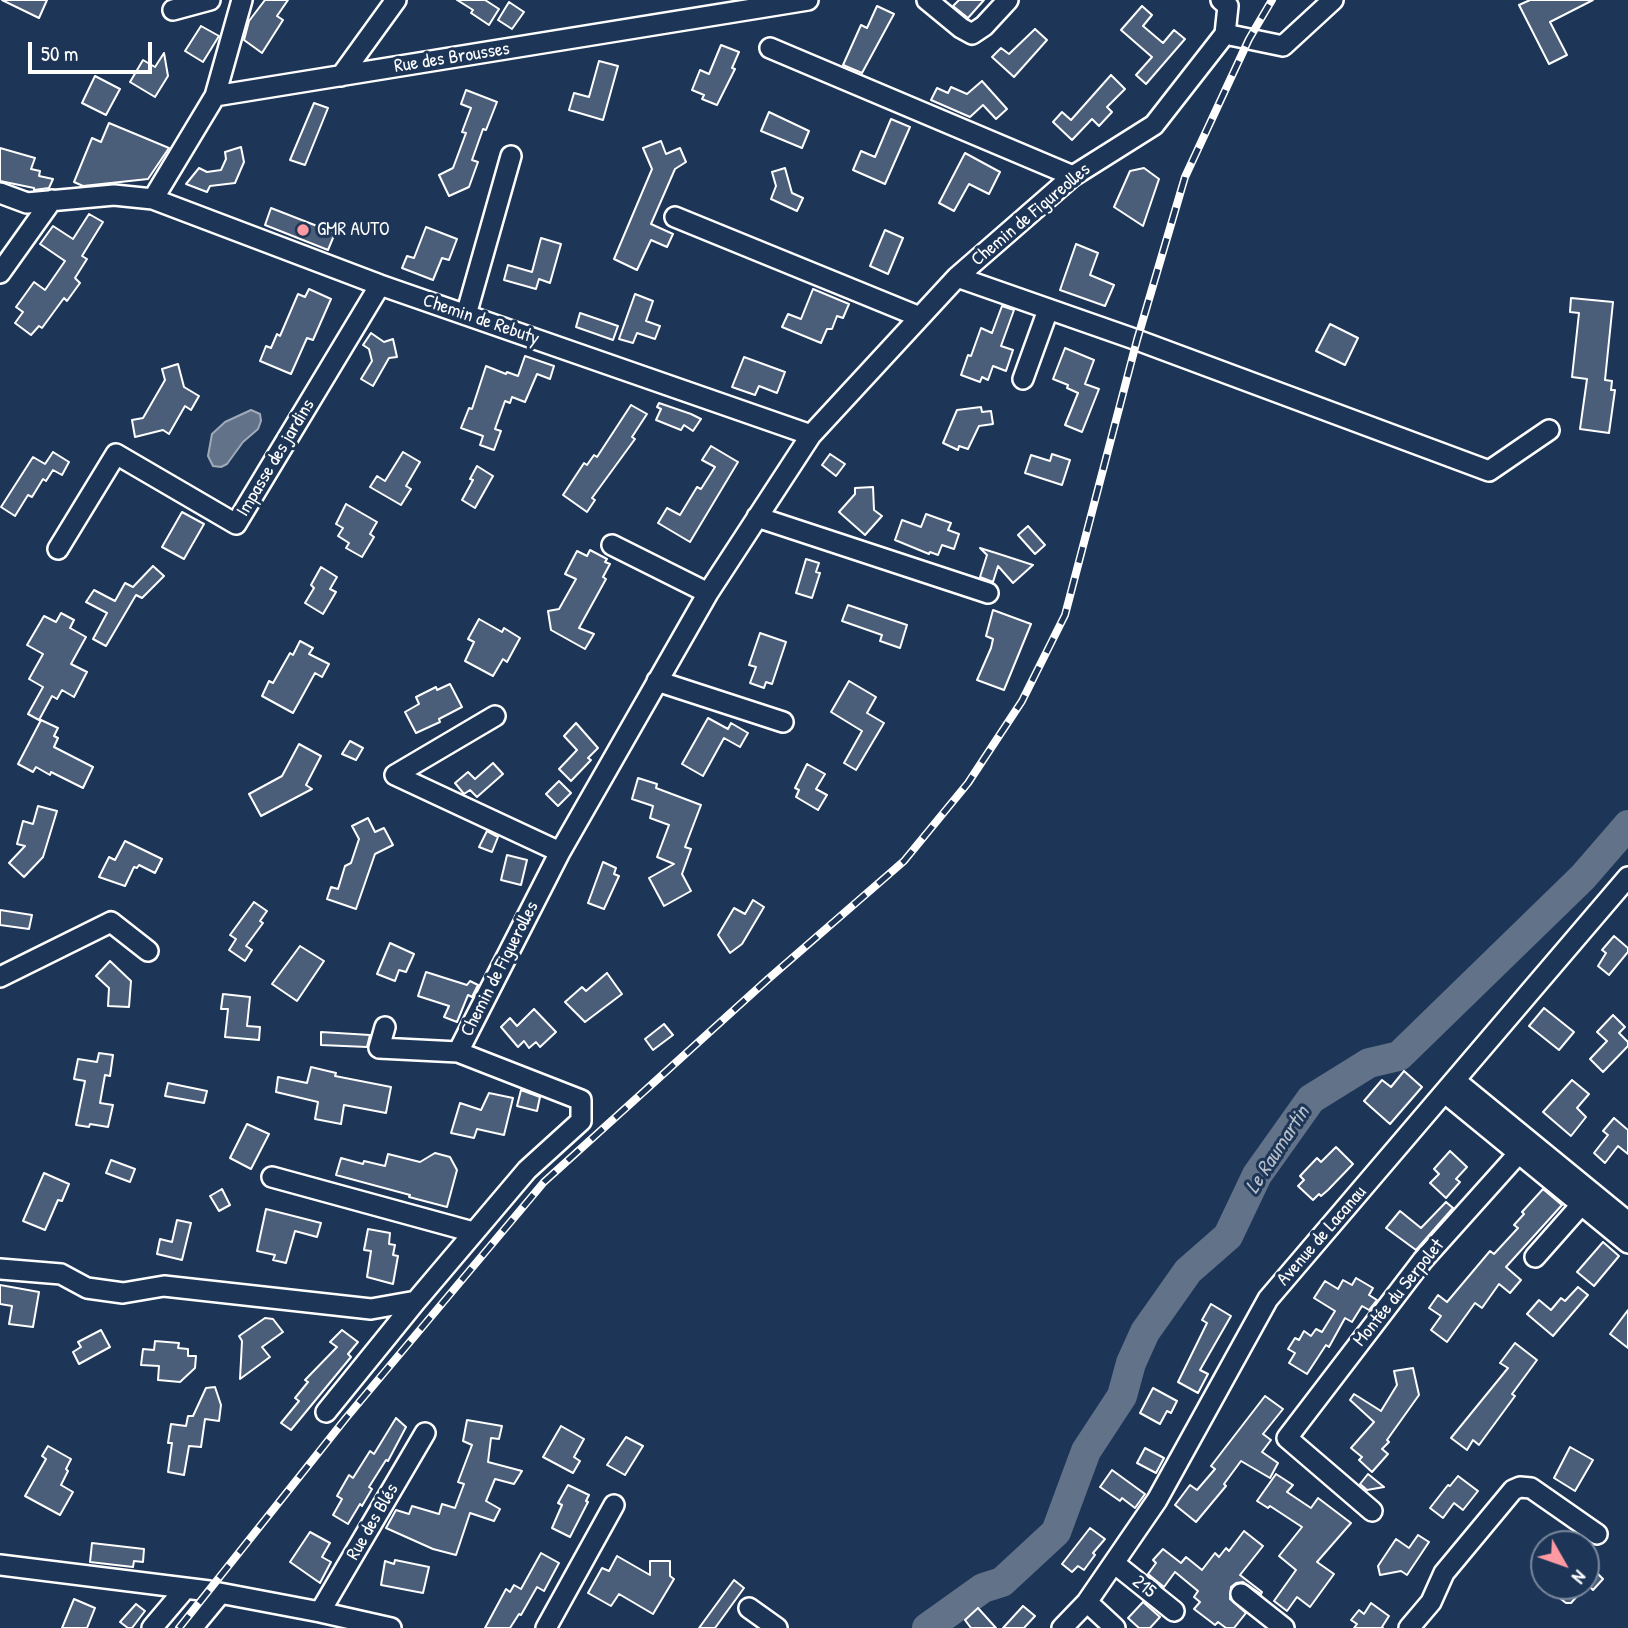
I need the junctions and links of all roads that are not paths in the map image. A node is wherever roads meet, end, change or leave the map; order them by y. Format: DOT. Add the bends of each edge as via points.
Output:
graph roads {
  1 [pos="210,0"];
  2 [pos="218,0"];
  3 [pos="396,0"];
  4 [pos="808,0"];
  5 [pos="927,0"];
  6 [pos="1008,0"];
  7 [pos="1221,0"];
  8 [pos="1333,0"];
  9 [pos="240,6"];
  10 [pos="173,10"];
  11 [pos="1225,34"];
  12 [pos="771,48"];
  13 [pos="341,76"];
  14 [pos="215,96"];
  15 [pos="511,156"];
  16 [pos="1073,176"];
  17 [pos="0,193"];
  18 [pos="153,199"];
  19 [pos="52,200"];
  20 [pos="676,216"];
  21 [pos="0,273"];
  22 [pos="957,277"];
  23 [pos="380,285"];
  24 [pos="1048,310"];
  25 [pos="466,315"];
  26 [pos="920,317"];
  27 [pos="1023,379"];
  28 [pos="1549,430"];
  29 [pos="811,435"];
  30 [pos="757,517"];
  31 [pos="612,545"];
  32 [pos="58,549"];
  33 [pos="708,593"];
  34 [pos="988,593"];
  35 [pos="657,681"];
  36 [pos="495,716"];
  37 [pos="783,722"];
  38 [pos="560,852"];
  39 [pos="1628,877"];
  40 [pos="148,951"];
  41 [pos="0,977"];
  42 [pos="385,1027"];
  43 [pos="458,1052"];
  44 [pos="1450,1087"];
  45 [pos="1518,1154"];
  46 [pos="272,1177"];
  47 [pos="1581,1205"];
  48 [pos="1628,1222"];
  49 [pos="473,1232"];
  50 [pos="1628,1243"];
  51 [pos="1535,1257"];
  52 [pos="0,1269"];
  53 [pos="416,1301"];
  54 [pos="326,1412"];
  55 [pos="425,1433"];
  56 [pos="614,1505"];
  57 [pos="1372,1511"];
  58 [pos="1591,1530"];
  59 [pos="1114,1563"];
  60 [pos="0,1565"];
  61 [pos="185,1589"];
  62 [pos="220,1594"];
  63 [pos="1241,1594"];
  64 [pos="1087,1602"];
  65 [pos="749,1608"];
  66 [pos="1174,1611"];
  67 [pos="320,1612"];
  68 [pos="152,1628"];
  69 [pos="192,1628"];
  70 [pos="391,1628"];
  71 [pos="546,1628"];
  72 [pos="777,1628"];
  73 [pos="1062,1628"];
  74 [pos="1115,1628"];
  75 [pos="1284,1628"];
  76 [pos="1409,1628"];
  1 -- 10 [label="street"];
  2 -- 9 [label="street"];
  3 -- 13 [label="street"];
  4 -- 13 [label="street, Rue des Brousses"];
  5 -- 6 [label="street" via="972,34"];
  7 -- 11 [label="street" via="1228,6"];
  8 -- 11 [label="street" via="1283,46"];
  9 -- 14 [label="street"];
  11 -- 16 [label="street, Chemin de Figureolles" via="1154,125"];
  12 -- 16 [label="street"];
  13 -- 14 [label="street, Rue des Brousses"];
  14 -- 18 [label="street"];
  15 -- 25 [label="street"];
  16 -- 22 [label="street, Chemin de Figureolles"];
  17 -- 19 [label="street" via="27,203"];
  18 -- 19 [label="street" via="114,195"];
  18 -- 23 [label="street, Chemin de Rebuty"];
  19 -- 21 [label="street"];
  20 -- 26 [label="street"];
  22 -- 24 [label="street"];
  22 -- 26 [label="street, Chemin de Figureolles"];
  23 -- 25 [label="street, Chemin de Rebuty"];
  23 -- 32 [label="street, Impasse des jardins" via="236,524 116,454"];
  24 -- 27 [label="street"];
  24 -- 28 [label="street" via="1489,471"];
  25 -- 29 [label="street, Chemin de Rebuty"];
  26 -- 29 [label="street, Chemin de Figureolles"];
  29 -- 30 [label="street, Chemin de Figuerolles"];
  30 -- 33 [label="street, Chemin de Figuerolles"];
  30 -- 34 [label="street"];
  31 -- 33 [label="street"];
  33 -- 35 [label="street, Chemin de Figuerolles"];
  35 -- 37 [label="street"];
  35 -- 38 [label="street, Chemin de Figuerolles"];
  36 -- 38 [label="street" via="394,775"];
  38 -- 43 [label="street, Chemin de Figuerolles"];
  39 -- 44 [label="street, Avenue de Lacanau"];
  40 -- 41 [label="street" via="111,922"];
  42 -- 43 [label="street" via="379,1048"];
  43 -- 49 [label="street, Chemin de Figuerolles" via="581,1100 580,1121 530,1166"];
  44 -- 45 [label="street"];
  44 -- 48 [label="street"];
  44 -- 59 [label="street, Avenue de Lacanau" via="1268,1299 1157,1500"];
  45 -- 47 [label="street"];
  45 -- 57 [label="street, Montée du Serpolet" via="1423,1260 1287,1438"];
  46 -- 49 [label="street"];
  47 -- 50 [label="street"];
  47 -- 51 [label="street"];
  49 -- 53 [label="street, Chemin de Figuerolles"];
  52 -- 53 [label="street" via="61,1274 87,1288 123,1293 164,1286 371,1309"];
  53 -- 54 [label="street, Chemin de Figuerolles"];
  55 -- 67 [label="street, Rue des Blés"];
  56 -- 71 [label="street"];
  58 -- 76 [label="street" via="1531,1488 1513,1490 1444,1573 1436,1607"];
  59 -- 64 [label="street, Avenue de Lacanau"];
  59 -- 66 [label="street, 215"];
  60 -- 61 [label="street"];
  61 -- 62 [label="street"];
  61 -- 68 [label="street"];
  62 -- 67 [label="street"];
  62 -- 69 [label="street"];
  63 -- 75 [label="street"];
  64 -- 73 [label="street, Avenue de Lacanau"];
  64 -- 74 [label="street"];
  65 -- 72 [label="street"];
  67 -- 70 [label="street"];
}
